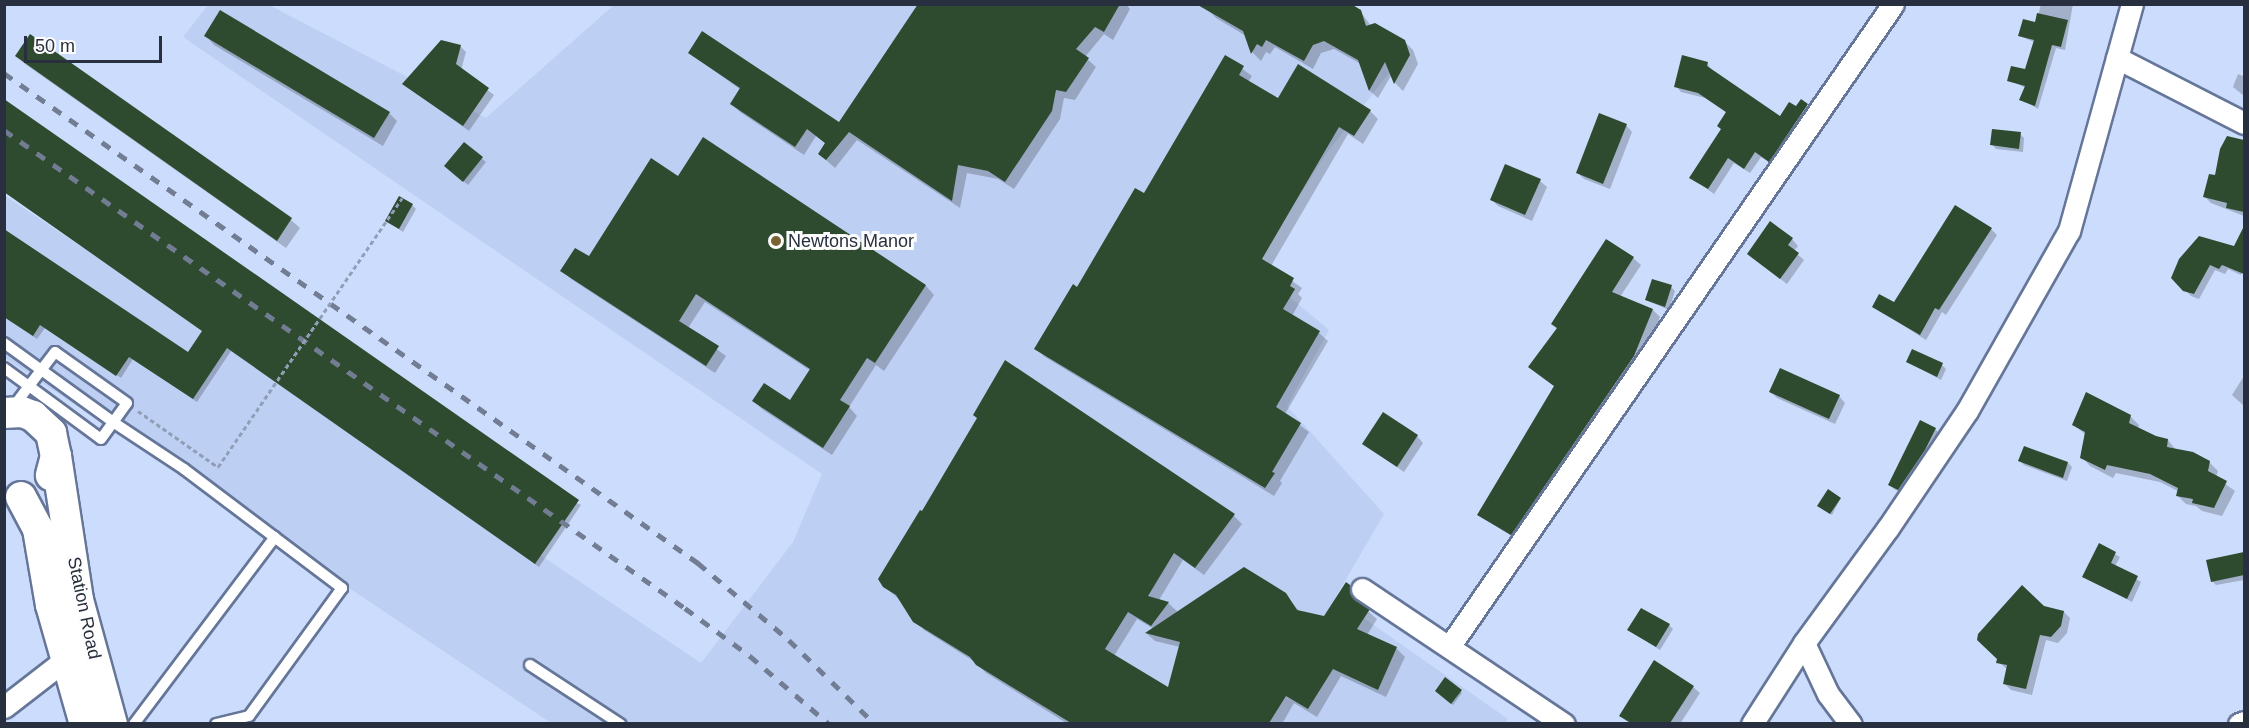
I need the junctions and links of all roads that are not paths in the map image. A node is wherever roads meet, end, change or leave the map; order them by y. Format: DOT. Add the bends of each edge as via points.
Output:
graph roads {
  1 [pos="1893,4"];
  2 [pos="2132,4"];
  3 [pos="2117,58"];
  4 [pos="2244,123"];
  5 [pos="4,343"];
  6 [pos="4,368"];
  7 [pos="41,370"];
  8 [pos="29,386"];
  9 [pos="7,412"];
  10 [pos="113,422"];
  11 [pos="57,456"];
  12 [pos="13,497"];
  13 [pos="275,537"];
  14 [pos="1362,589"];
  15 [pos="1804,643"];
  16 [pos="1449,647"];
  17 [pos="66,659"];
  18 [pos="530,665"];
  19 [pos="4,707"];
  20 [pos="2244,722"];
  21 [pos="85,723"];
  22 [pos="112,723"];
  23 [pos="134,723"];
  24 [pos="216,723"];
  25 [pos="620,723"];
  26 [pos="1564,723"];
  27 [pos="1752,723"];
  28 [pos="1851,723"];
  29 [pos="2239,723"];
  1 -- 16 [label="street"];
  2 -- 3 [label="street"];
  3 -- 4 [label="street"];
  3 -- 15 [label="street" via="2069,231 1967,411"];
  5 -- 7 [label="lane"];
  6 -- 8 [label="lane"];
  7 -- 8 [label="lane"];
  7 -- 10 [label="lane"];
  7 -- 10 [label="lane" via="55,352 127,403"];
  8 -- 9 [label="lane"];
  8 -- 10 [label="lane" via="101,439"];
  9 -- 11 [label="street, Station Road" via="22,412 43,423 56,444"];
  10 -- 13 [label="lane"];
  11 -- 12 [label="street" via="46,483 34,492"];
  11 -- 22 [label="street, Station Road" via="78,600"];
  12 -- 17 [label="street, Station Road" via="39,529 51,605"];
  13 -- 23 [label="lane"];
  13 -- 24 [label="lane" via="342,588 249,716"];
  14 -- 16 [label="street"];
  15 -- 27 [label="street"];
  15 -- 28 [label="street" via="1828,694"];
  16 -- 26 [label="street"];
  17 -- 19 [label="street"];
  17 -- 21 [label="street, Station Road"];
  18 -- 25 [label="lane"];
  20 -- 29 [label="street"];
}
